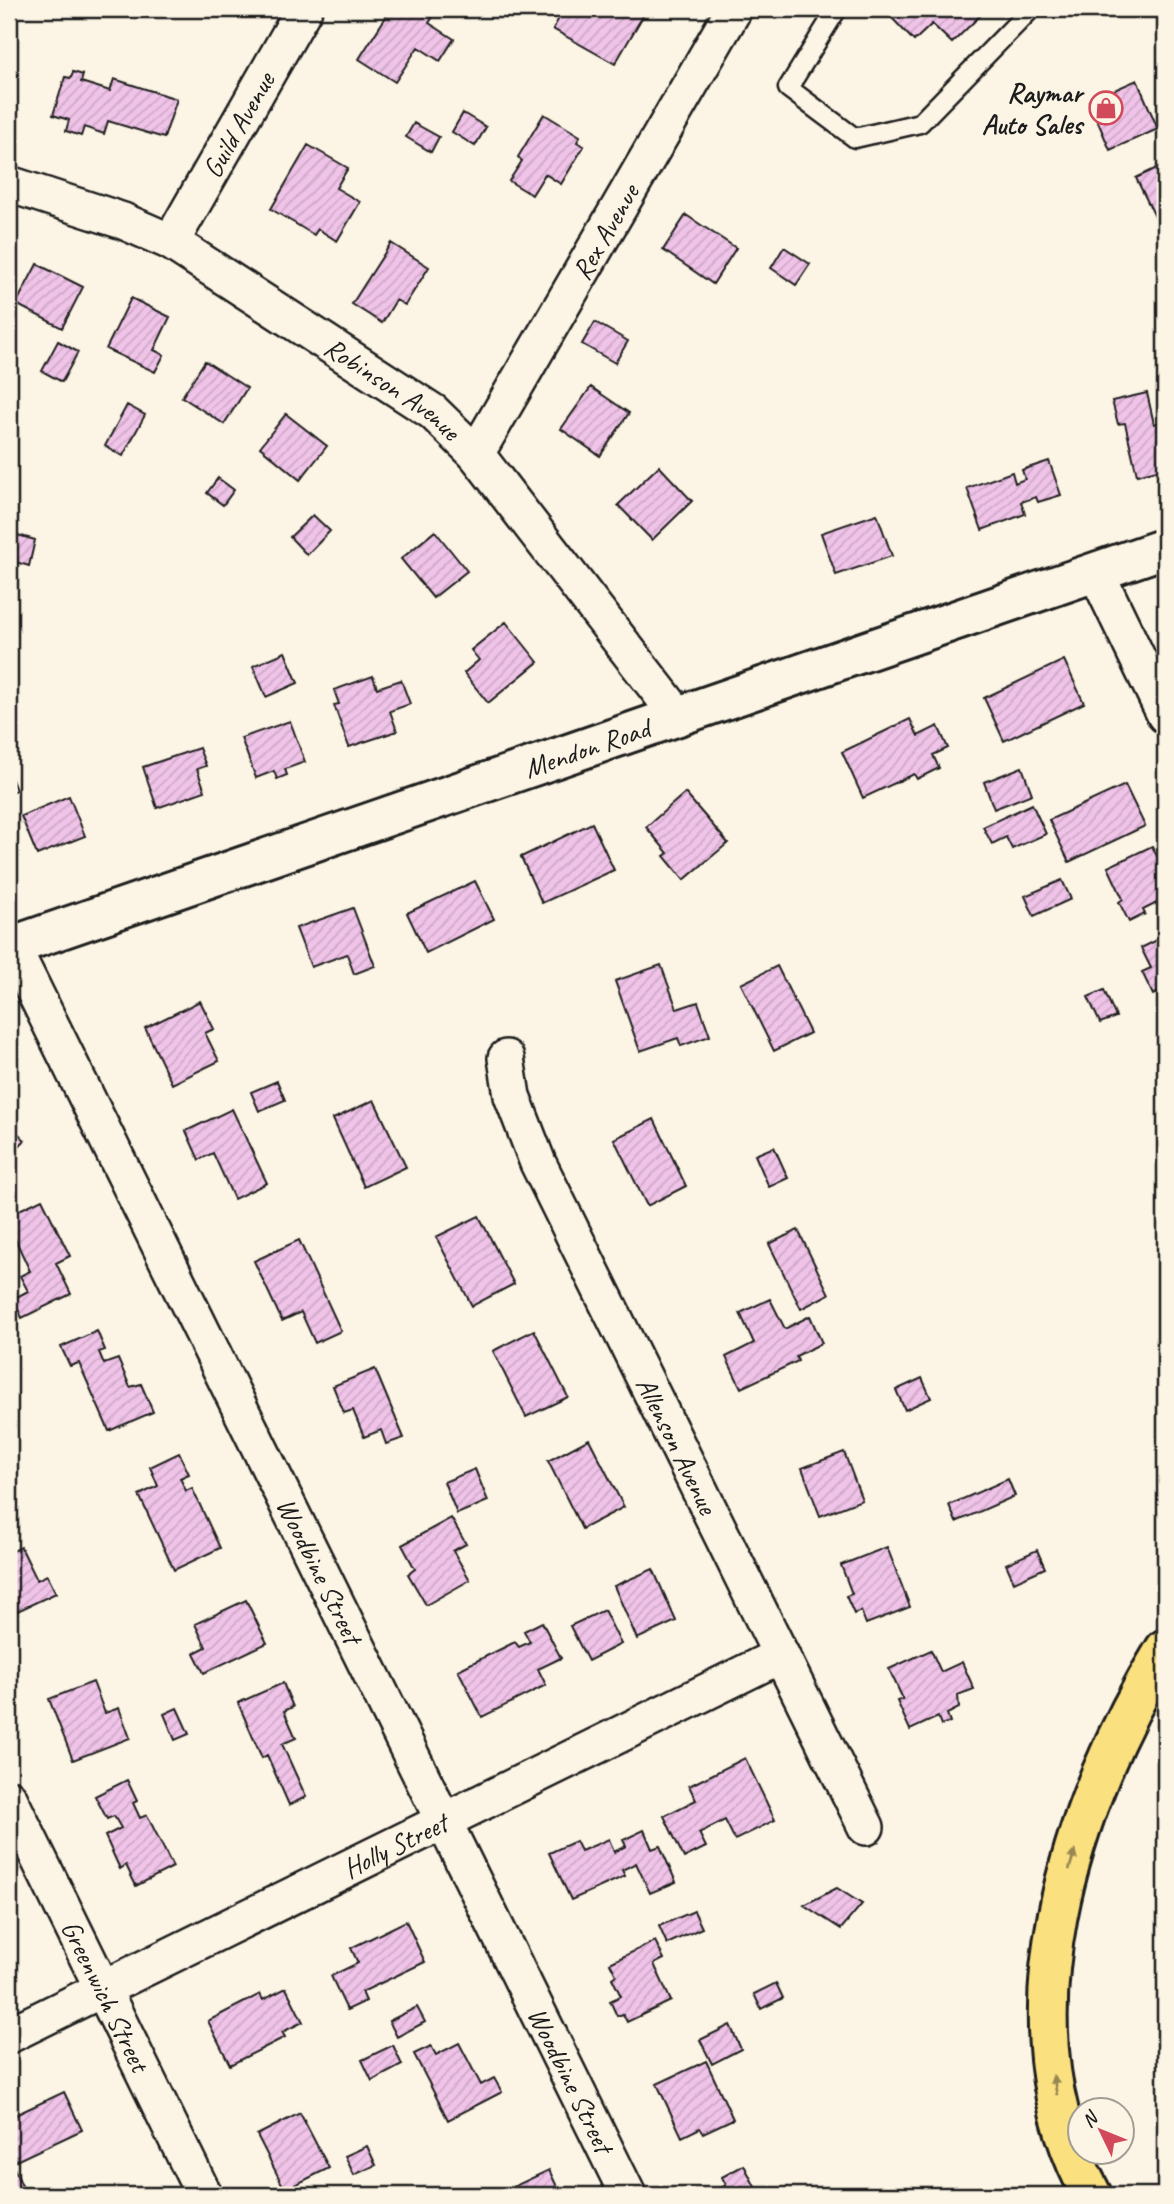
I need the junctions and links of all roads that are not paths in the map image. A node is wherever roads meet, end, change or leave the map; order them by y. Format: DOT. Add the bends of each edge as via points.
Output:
graph roads {
  1 [pos="304,9"];
  2 [pos="734,9"];
  3 [pos="837,9"];
  4 [pos="1031,9"];
  5 [pos="9,184"];
  6 [pos="171,242"];
  7 [pos="476,454"];
  8 [pos="1165,548"];
  9 [pos="1096,572"];
  10 [pos="1165,715"];
  11 [pos="679,717"];
  12 [pos="10,947"];
  13 [pos="506,1058"];
  14 [pos="1165,1649"];
  15 [pos="781,1655"];
  16 [pos="9,1798"];
  17 [pos="444,1821"];
  18 [pos="866,1827"];
  19 [pos="103,1989"];
  20 [pos="9,2035"];
  21 [pos="204,2195"];
  22 [pos="628,2195"];
  23 [pos="1092,2195"];
  1 -- 6 [label="street, Guild Avenue"];
  2 -- 7 [label="street, Rex Avenue"];
  3 -- 4 [label="lane" via="788,88 855,138 920,123"];
  5 -- 6 [label="street, Robinson Avenue" via="123,221"];
  6 -- 7 [label="street, Robinson Avenue" via="433,412"];
  7 -- 11 [label="street, Robinson Avenue"];
  8 -- 9 [label="street, Mendon Road"];
  9 -- 10 [label="street"];
  9 -- 11 [label="street, Mendon Road"];
  11 -- 12 [label="street, Mendon Road"];
  12 -- 17 [label="street, Woodbine Street"];
  13 -- 15 [label="street, Allenson Avenue" via="515,1107 538,1163"];
  23 -- 14 [label="highway, one-way" via="1069,2142 1052,2067 1048,2015 1051,1962 1068,1874 1088,1811 1115,1742"];
  15 -- 17 [label="street, Holly Street"];
  15 -- 18 [label="street, Allenson Avenue"];
  16 -- 19 [label="street, Greenwich Street"];
  17 -- 19 [label="street, Holly Street"];
  17 -- 22 [label="street, Woodbine Street"];
  19 -- 20 [label="street, Holly Street"];
  19 -- 21 [label="street, Greenwich Street"];
}
